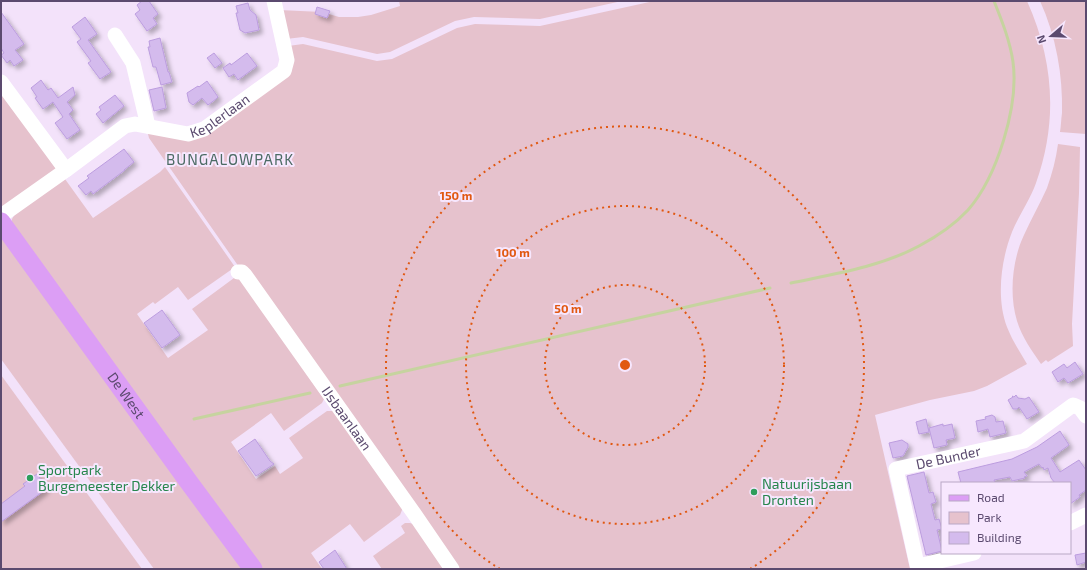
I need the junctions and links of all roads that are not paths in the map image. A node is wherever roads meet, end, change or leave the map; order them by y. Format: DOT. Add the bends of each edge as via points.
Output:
graph roads {
  1 [pos="274,1"];
  2 [pos="115,35"];
  3 [pos="1,82"];
  4 [pos="148,126"];
  5 [pos="66,170"];
  6 [pos="1,216"];
  7 [pos="1,222"];
  8 [pos="238,272"];
  9 [pos="1086,416"];
  10 [pos="1086,515"];
  11 [pos="1071,522"];
  12 [pos="970,554"];
  13 [pos="918,568"];
  14 [pos="253,569"];
  15 [pos="452,569"];
  1 -- 4 [label="street, Keplerlaan" via="287,60 284,71 204,129 188,134"];
  2 -- 4 [label="street" via="133,62"];
  3 -- 5 [label="street"];
  4 -- 5 [label="street, Keplerlaan" via="125,126"];
  5 -- 6 [label="street, Keplerlaan"];
  7 -- 14 [label="main road, De West"];
  8 -- 15 [label="street, IJsbaanlaan" via="245,275"];
  9 -- 13 [label="street, De Bunder" via="1080,408 1073,405 1024,441 896,469"];
  10 -- 11 [label="street"];
  12 -- 13 [label="street"];
}
